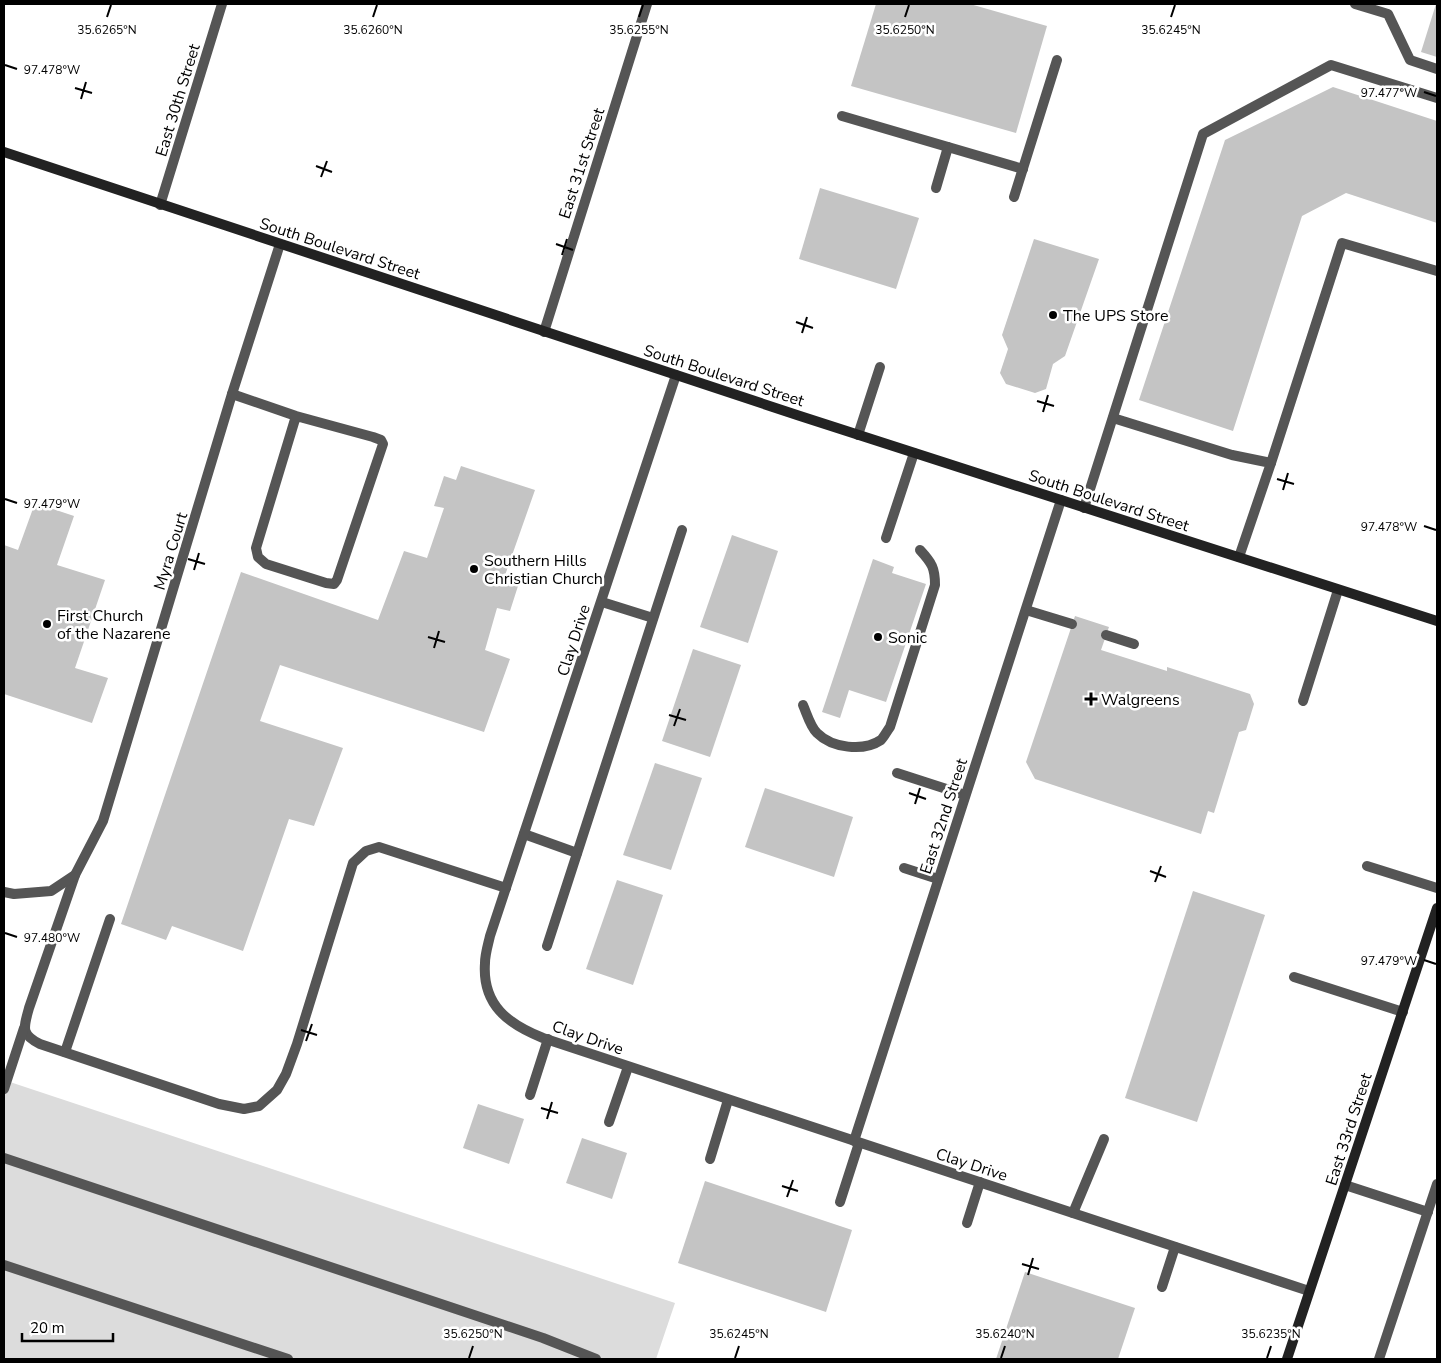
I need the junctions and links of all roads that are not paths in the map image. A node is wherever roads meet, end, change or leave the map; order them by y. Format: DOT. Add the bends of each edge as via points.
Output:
graph roads {
  1 [pos="222,4"];
  2 [pos="647,4"];
  3 [pos="1355,4"];
  4 [pos="1057,60"];
  5 [pos="1437,69"];
  6 [pos="1437,98"];
  7 [pos="842,116"];
  8 [pos="948,147"];
  9 [pos="4,152"];
  10 [pos="1023,169"];
  11 [pos="936,188"];
  12 [pos="1014,197"];
  13 [pos="160,205"];
  14 [pos="280,244"];
  15 [pos="1437,271"];
  16 [pos="544,332"];
  17 [pos="880,367"];
  18 [pos="676,375"];
  19 [pos="232,394"];
  20 [pos="296,416"];
  21 [pos="1113,418"];
  22 [pos="858,435"];
  23 [pos="914,453"];
  24 [pos="1270,463"];
  25 [pos="1061,500"];
  26 [pos="1084,508"];
  27 [pos="682,530"];
  28 [pos="886,538"];
  29 [pos="920,550"];
  30 [pos="1239,558"];
  31 [pos="1338,590"];
  32 [pos="602,602"];
  33 [pos="1026,610"];
  34 [pos="653,618"];
  35 [pos="1437,622"];
  36 [pos="1072,624"];
  37 [pos="1106,635"];
  38 [pos="1134,644"];
  39 [pos="1303,701"];
  40 [pos="803,705"];
  41 [pos="898,773"];
  42 [pos="965,794"];
  43 [pos="524,834"];
  44 [pos="577,853"];
  45 [pos="1367,866"];
  46 [pos="904,868"];
  47 [pos="75,875"];
  48 [pos="938,880"];
  49 [pos="506,888"];
  50 [pos="1437,888"];
  51 [pos="4,892"];
  52 [pos="1437,908"];
  53 [pos="110,919"];
  54 [pos="1435,924"];
  55 [pos="547,946"];
  56 [pos="1294,977"];
  57 [pos="1403,1012"];
  58 [pos="24,1028"];
  59 [pos="548,1040"];
  60 [pos="65,1052"];
  61 [pos="628,1067"];
  62 [pos="4,1090"];
  63 [pos="530,1095"];
  64 [pos="728,1100"];
  65 [pos="609,1122"];
  66 [pos="1104,1140"];
  67 [pos="856,1142"];
  68 [pos="4,1158"];
  69 [pos="710,1159"];
  70 [pos="980,1182"];
  71 [pos="1437,1184"];
  72 [pos="1345,1185"];
  73 [pos="840,1202"];
  74 [pos="1428,1212"];
  75 [pos="1073,1213"];
  76 [pos="967,1222"];
  77 [pos="1175,1247"];
  78 [pos="4,1265"];
  79 [pos="1162,1287"];
  80 [pos="1309,1291"];
  81 [pos="288,1359"];
  82 [pos="596,1359"];
  83 [pos="1286,1359"];
  84 [pos="1379,1359"];
  1 -- 13 [label="street, East 30th Street"];
  2 -- 16 [label="street, East 31st Street"];
  3 -- 5 [label="street" via="1388,14 1410,60"];
  4 -- 10 [label="street"];
  6 -- 21 [label="street" via="1331,65 1204,134"];
  7 -- 8 [label="street"];
  8 -- 10 [label="street"];
  8 -- 11 [label="street"];
  9 -- 13 [label="main road, South Boulevard Street"];
  10 -- 12 [label="street"];
  13 -- 14 [label="main road, South Boulevard Street"];
  14 -- 16 [label="main road, South Boulevard Street"];
  14 -- 19 [label="street, Myra Court"];
  15 -- 24 [label="street" via="1342,243"];
  16 -- 18 [label="main road, South Boulevard Street"];
  17 -- 22 [label="street"];
  18 -- 22 [label="main road, South Boulevard Street"];
  18 -- 32 [label="street, Clay Drive"];
  19 -- 20 [label="street"];
  19 -- 47 [label="street, Myra Court" via="103,821"];
  20 -- 20 [label="street" via="373,437 383,444 334,584 266,564 258,557 256,548"];
  21 -- 24 [label="street" via="1232,455"];
  21 -- 26 [label="street"];
  22 -- 23 [label="main road, South Boulevard Street"];
  23 -- 25 [label="main road, South Boulevard Street"];
  23 -- 28 [label="street"];
  24 -- 30 [label="street"];
  25 -- 26 [label="main road, South Boulevard Street"];
  25 -- 33 [label="street, East 32nd Street"];
  26 -- 30 [label="main road, South Boulevard Street"];
  27 -- 34 [label="street"];
  29 -- 40 [label="street" via="932,563 934,585 890,728 882,740 863,746 826,741 816,732"];
  30 -- 31 [label="main road, South Boulevard Street"];
  31 -- 35 [label="main road, South Boulevard Street"];
  31 -- 39 [label="street"];
  32 -- 34 [label="street"];
  32 -- 43 [label="street, Clay Drive"];
  33 -- 36 [label="street"];
  33 -- 42 [label="street, East 32nd Street"];
  34 -- 44 [label="street"];
  37 -- 38 [label="street"];
  41 -- 42 [label="street"];
  42 -- 48 [label="street, East 32nd Street"];
  43 -- 44 [label="street"];
  43 -- 49 [label="street, Clay Drive"];
  44 -- 55 [label="street"];
  45 -- 50 [label="street"];
  46 -- 48 [label="street"];
  47 -- 51 [label="street, Myra Court" via="51,891"];
  47 -- 58 [label="street"];
  48 -- 67 [label="street, East 32nd Street"];
  49 -- 59 [label="street, Clay Drive" via="490,936 485,964 486,983 495,1006 509,1021"];
  49 -- 60 [label="street" via="379,848 366,851 353,863 286,1074 276,1090 259,1106 244,1109 219,1104"];
  52 -- 54 [label="main road, East 33rd Street"];
  53 -- 60 [label="street"];
  54 -- 57 [label="main road, East 33rd Street"];
  56 -- 57 [label="street"];
  57 -- 72 [label="main road, East 33rd Street"];
  58 -- 60 [label="street" via="30,1039"];
  58 -- 62 [label="street"];
  59 -- 61 [label="street, Clay Drive"];
  59 -- 63 [label="street"];
  61 -- 64 [label="street, Clay Drive"];
  61 -- 65 [label="street"];
  64 -- 67 [label="street, Clay Drive"];
  64 -- 69 [label="street"];
  66 -- 75 [label="street"];
  67 -- 70 [label="street, Clay Drive"];
  67 -- 73 [label="street, East 32nd Street"];
  68 -- 82 [label="street" via="543,1338"];
  70 -- 75 [label="street, Clay Drive"];
  70 -- 76 [label="street"];
  71 -- 74 [label="street"];
  72 -- 74 [label="street"];
  72 -- 80 [label="main road, East 33rd Street"];
  74 -- 84 [label="street"];
  75 -- 77 [label="street, Clay Drive"];
  77 -- 79 [label="street"];
  77 -- 80 [label="street, Clay Drive"];
  78 -- 81 [label="street"];
  80 -- 83 [label="main road, East 33rd Street"];
}
